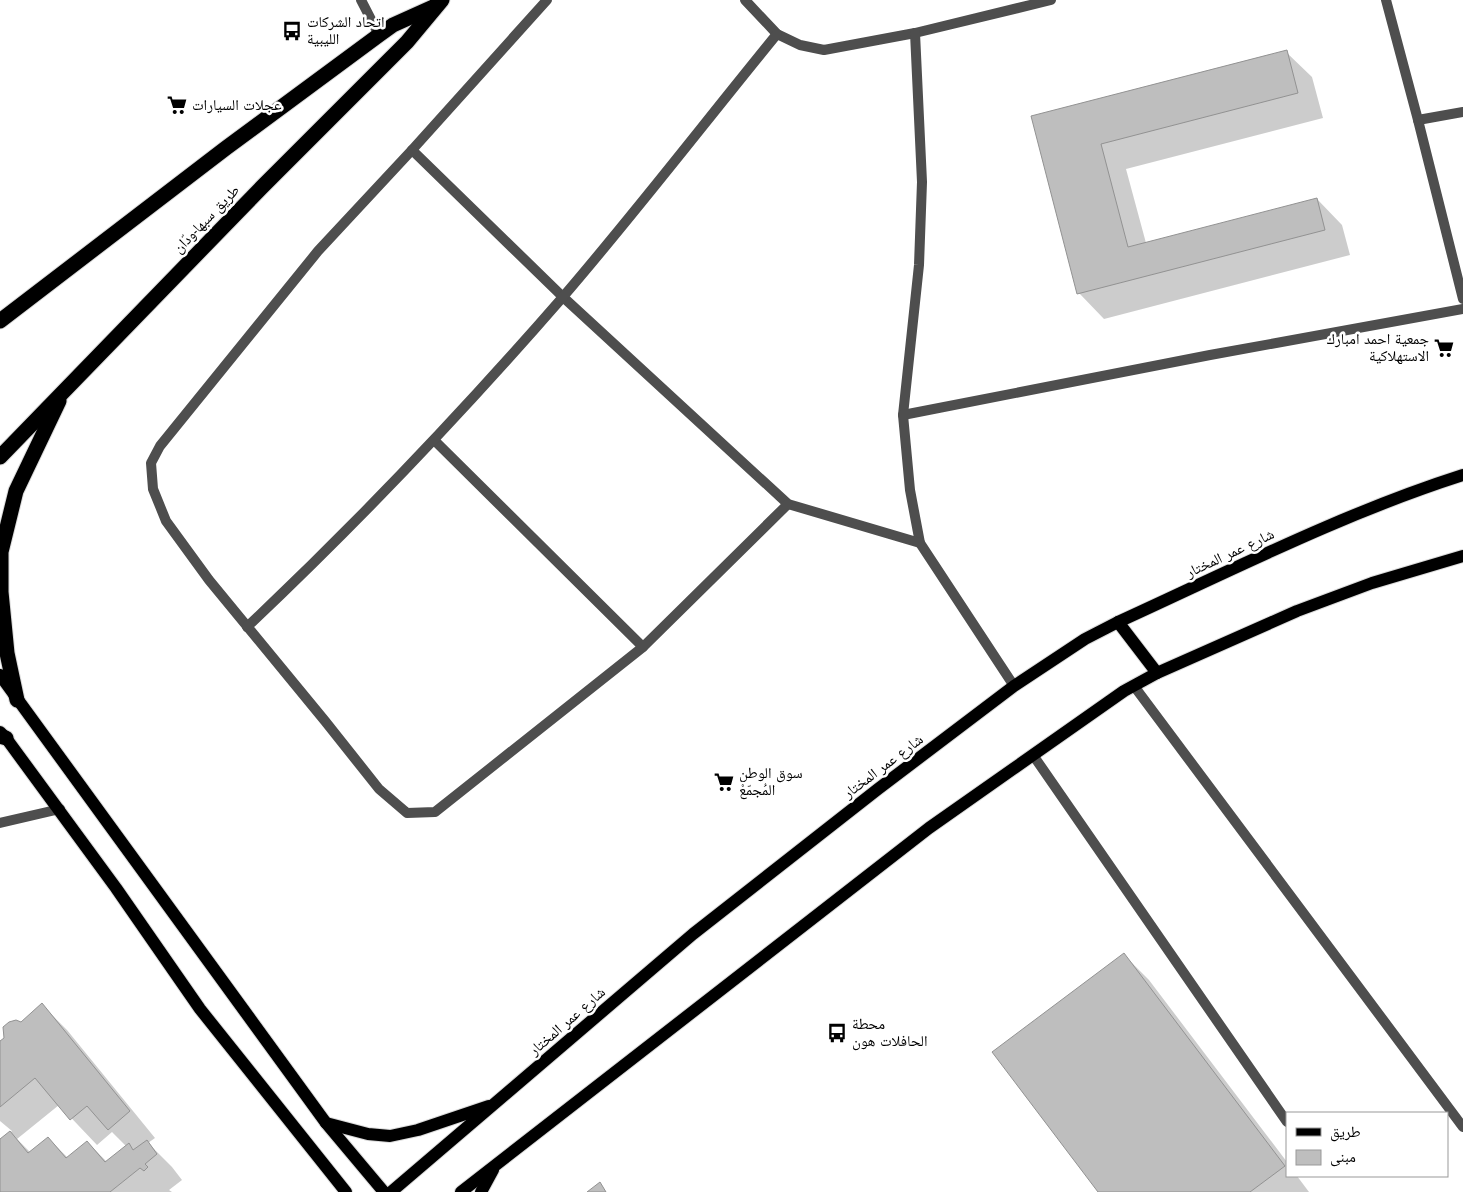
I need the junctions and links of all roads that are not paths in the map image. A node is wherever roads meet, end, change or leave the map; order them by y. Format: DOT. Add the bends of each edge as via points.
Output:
graph roads {
  1 [pos="361,0"];
  2 [pos="547,0"];
  3 [pos="745,0"];
  4 [pos="1051,0"];
  5 [pos="1386,0"];
  6 [pos="439,3"];
  7 [pos="915,33"];
  8 [pos="379,34"];
  9 [pos="776,34"];
  10 [pos="1463,112"];
  11 [pos="1418,120"];
  12 [pos="412,150"];
  13 [pos="562,298"];
  14 [pos="1463,299"];
  15 [pos="1463,309"];
  16 [pos="0,321"];
  17 [pos="63,392"];
  18 [pos="903,415"];
  19 [pos="434,440"];
  20 [pos="0,457"];
  21 [pos="1463,475"];
  22 [pos="788,504"];
  23 [pos="920,543"];
  24 [pos="1463,556"];
  25 [pos="1118,622"];
  26 [pos="247,627"];
  27 [pos="643,647"];
  28 [pos="1157,673"];
  29 [pos="0,675"];
  30 [pos="1014,686"];
  31 [pos="1134,686"];
  32 [pos="17,700"];
  33 [pos="2,735"];
  34 [pos="1033,756"];
  35 [pos="60,809"];
  36 [pos="0,823"];
  37 [pos="496,1103"];
  38 [pos="1286,1121"];
  39 [pos="326,1123"];
  40 [pos="1463,1127"];
  41 [pos="495,1166"];
  42 [pos="346,1192"];
  43 [pos="384,1192"];
  44 [pos="391,1192"];
  45 [pos="461,1192"];
  46 [pos="481,1192"];
  1 -- 8 [label="street"];
  2 -- 12 [label="street"];
  3 -- 9 [label="street"];
  4 -- 7 [label="street"];
  5 -- 11 [label="street"];
  6 -- 8 [label="highway, طريق سبها-ودّان"];
  6 -- 17 [label="highway, طريق سبها-ودّان" via="407,42"];
  7 -- 9 [label="street" via="824,50 800,45"];
  7 -- 18 [label="street" via="922,182 919,265"];
  8 -- 16 [label="highway, طريق سبها-ودّان"];
  9 -- 13 [label="street"];
  10 -- 11 [label="street"];
  11 -- 14 [label="street"];
  12 -- 13 [label="street"];
  12 -- 26 [label="street" via="318,251 160,446 151,463 152,489 166,521"];
  13 -- 19 [label="street"];
  13 -- 22 [label="street"];
  15 -- 18 [label="street"];
  17 -- 20 [label="highway, طريق سبها-ودّان"];
  17 -- 32 [label="highway" via="16,491 1,552 7,653"];
  18 -- 23 [label="street" via="910,490"];
  19 -- 26 [label="street"];
  19 -- 27 [label="street"];
  21 -- 25 [label="main road, شارع عمر المختار" via="1333,523"];
  22 -- 23 [label="street"];
  22 -- 27 [label="street"];
  23 -- 30 [label="street"];
  24 -- 28 [label="main road" via="1372,583"];
  25 -- 28 [label="main road"];
  25 -- 30 [label="main road, شارع عمر المختار" via="1085,639"];
  26 -- 27 [label="street" via="378,789 407,813 435,812"];
  28 -- 31 [label="main road"];
  29 -- 32 [label="main road"];
  30 -- 37 [label="main road, شارع عمر المختار" via="693,934"];
  31 -- 34 [label="main road"];
  31 -- 40 [label="street"];
  32 -- 39 [label="main road"];
  33 -- 35 [label="main road"];
  34 -- 38 [label="street"];
  34 -- 41 [label="main road" via="930,828"];
  35 -- 36 [label="street"];
  35 -- 42 [label="main road" via="200,1009"];
  37 -- 39 [label="main road" via="418,1130 390,1136"];
  37 -- 44 [label="main road, شارع عمر المختار"];
  39 -- 43 [label="main road"];
  41 -- 45 [label="main road"];
  41 -- 46 [label="main road"];
}
